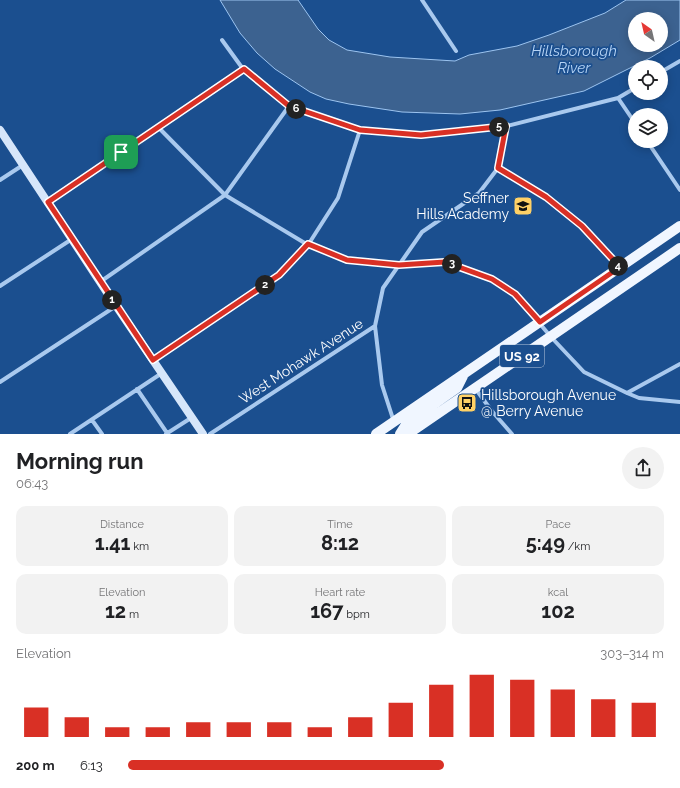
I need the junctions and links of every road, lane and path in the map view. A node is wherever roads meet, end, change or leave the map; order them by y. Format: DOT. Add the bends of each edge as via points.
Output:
graph roads {
  1 [pos="422,0"];
  2 [pos="222,40"];
  3 [pos="456,51"];
  4 [pos="680,61"];
  5 [pos="668,68"];
  6 [pos="244,69"];
  7 [pos="628,92"];
  8 [pos="618,98"];
  9 [pos="289,106"];
  10 [pos="628,112"];
  11 [pos="506,126"];
  12 [pos="158,128"];
  13 [pos="0,130"];
  14 [pos="360,130"];
  15 [pos="652,148"];
  16 [pos="23,165"];
  17 [pos="498,168"];
  18 [pos="0,180"];
  19 [pos="680,190"];
  20 [pos="225,195"];
  21 [pos="48,202"];
  22 [pos="680,226"];
  23 [pos="72,238"];
  24 [pos="308,244"];
  25 [pos="680,248"];
  26 [pos="399,265"];
  27 [pos="620,267"];
  28 [pos="100,282"];
  29 [pos="0,286"];
  30 [pos="116,306"];
  31 [pos="540,322"];
  32 [pos="375,326"];
  33 [pos="551,336"];
  34 [pos="153,360"];
  35 [pos="680,364"];
  36 [pos="162,373"];
  37 [pos="464,374"];
  38 [pos="0,382"];
  39 [pos="475,388"];
  40 [pos="137,389"];
  41 [pos="627,393"];
  42 [pos="680,402"];
  43 [pos="192,417"];
  44 [pos="92,420"];
  45 [pos="394,422"];
  46 [pos="70,434"];
  47 [pos="102,434"];
  48 [pos="166,434"];
  49 [pos="203,434"];
  50 [pos="210,434"];
  51 [pos="376,434"];
  52 [pos="389,434"];
  53 [pos="400,434"];
  54 [pos="408,434"];
  55 [pos="512,434"];
  1 -- 3 [label="street"];
  2 -- 6 [label="street"];
  4 -- 5 [label="street"];
  6 -- 9 [label="street"];
  6 -- 12 [label="street"];
  7 -- 8 [label="street"];
  8 -- 10 [label="street"];
  8 -- 11 [label="street"];
  9 -- 14 [label="street"];
  9 -- 20 [label="street"];
  11 -- 14 [label="street" via="421,135"];
  11 -- 17 [label="street, West Mohawk Avenue"];
  12 -- 20 [label="street"];
  12 -- 21 [label="street"];
  13 -- 16 [label="street"];
  14 -- 24 [label="street" via="338,198"];
  15 -- 19 [label="street"];
  16 -- 18 [label="street"];
  16 -- 21 [label="street"];
  17 -- 26 [label="street, West Mohawk Avenue" via="479,193 422,232"];
  17 -- 27 [label="street" via="546,197 582,226"];
  20 -- 24 [label="street"];
  20 -- 28 [label="street"];
  21 -- 23 [label="street"];
  22 -- 27 [label="main road, US 92"];
  23 -- 28 [label="street"];
  23 -- 29 [label="street"];
  24 -- 26 [label="street" via="347,260"];
  24 -- 34 [label="street" via="279,275"];
  25 -- 33 [label="main road, US 92"];
  26 -- 31 [label="street" via="445,262 492,279 515,294"];
  26 -- 32 [label="street, West Mohawk Avenue" via="383,288"];
  27 -- 31 [label="main road, US 92"];
  28 -- 30 [label="street"];
  30 -- 34 [label="street"];
  30 -- 38 [label="street"];
  31 -- 33 [label="street"];
  31 -- 37 [label="main road, US 92"];
  32 -- 45 [label="street" via="382,385"];
  32 -- 50 [label="street, West Mohawk Avenue"];
  33 -- 39 [label="main road, US 92"];
  33 -- 41 [label="street" via="584,372"];
  34 -- 36 [label="street"];
  35 -- 41 [label="street"];
  36 -- 40 [label="street"];
  36 -- 43 [label="street"];
  37 -- 45 [label="main road, US 92"];
  37 -- 53 [label="main road" via="457,388 407,423"];
  39 -- 54 [label="main road, US 92"];
  39 -- 55 [label="street"];
  40 -- 44 [label="street"];
  40 -- 48 [label="street"];
  41 -- 42 [label="street" via="639,398"];
  43 -- 48 [label="street"];
  43 -- 49 [label="street"];
  44 -- 46 [label="street"];
  44 -- 47 [label="street"];
  45 -- 51 [label="main road, US 92"];
  45 -- 52 [label="main road"];
}
